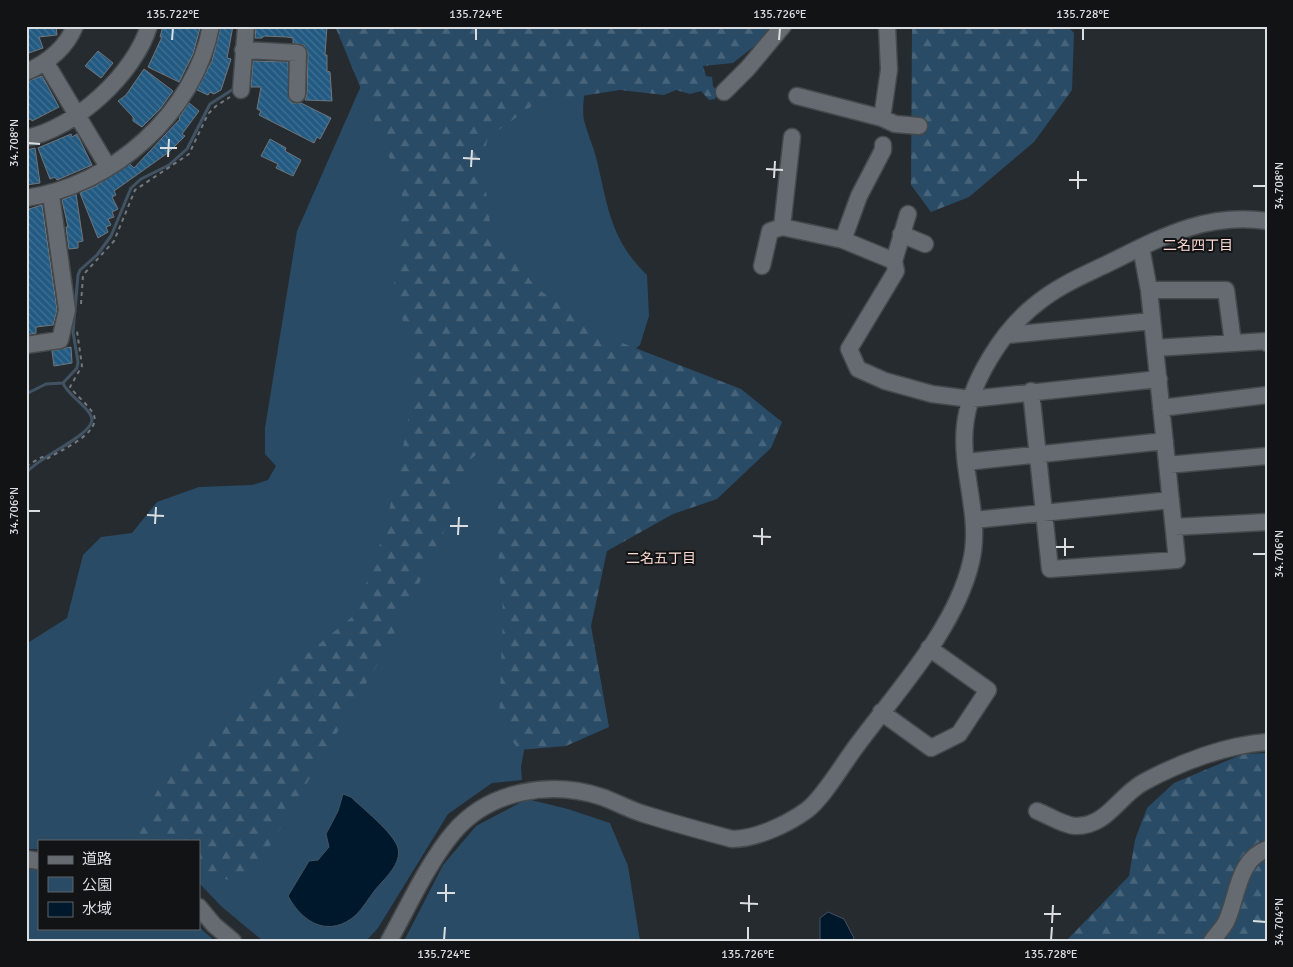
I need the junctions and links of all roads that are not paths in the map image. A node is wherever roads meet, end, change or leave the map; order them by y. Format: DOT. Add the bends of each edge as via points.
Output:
graph roads {
  1 [pos="75,26"];
  2 [pos="149,26"];
  3 [pos="211,26"];
  4 [pos="246,26"];
  5 [pos="784,26"];
  6 [pos="887,26"];
  7 [pos="243,50"];
  8 [pos="46,63"];
  9 [pos="26,72"];
  10 [pos="241,90"];
  11 [pos="724,92"];
  12 [pos="297,94"];
  13 [pos="797,96"];
  14 [pos="77,114"];
  15 [pos="882,118"];
  16 [pos="919,126"];
  17 [pos="792,137"];
  18 [pos="26,138"];
  19 [pos="883,145"];
  20 [pos="108,167"];
  21 [pos="51,195"];
  22 [pos="26,198"];
  23 [pos="908,214"];
  24 [pos="1267,221"];
  25 [pos="782,226"];
  26 [pos="901,234"];
  27 [pos="843,240"];
  28 [pos="926,244"];
  29 [pos="1141,247"];
  30 [pos="894,261"];
  31 [pos="762,266"];
  32 [pos="1149,290"];
  33 [pos="1152,321"];
  34 [pos="1008,335"];
  35 [pos="1233,343"];
  36 [pos="1267,343"];
  37 [pos="26,345"];
  38 [pos="1155,348"];
  39 [pos="1159,379"];
  40 [pos="1031,392"];
  41 [pos="1267,395"];
  42 [pos="971,399"];
  43 [pos="1162,408"];
  44 [pos="1165,441"];
  45 [pos="1037,454"];
  46 [pos="1267,456"];
  47 [pos="966,462"];
  48 [pos="1167,466"];
  49 [pos="1171,500"];
  50 [pos="1045,514"];
  51 [pos="974,520"];
  52 [pos="1267,522"];
  53 [pos="1174,527"];
  54 [pos="929,648"];
  55 [pos="881,712"];
  56 [pos="1267,742"];
  57 [pos="1037,811"];
  58 [pos="1267,849"];
  59 [pos="200,907"];
  60 [pos="233,941"];
  61 [pos="389,941"];
  62 [pos="1212,941"];
  1 -- 8 [label="street" via="62,47"];
  2 -- 14 [label="street" via="134,58 112,84"];
  3 -- 20 [label="street" via="200,61 174,109 151,135"];
  4 -- 7 [label="street"];
  5 -- 11 [label="street"];
  6 -- 15 [label="street" via="889,70"];
  7 -- 10 [label="street"];
  7 -- 12 [label="street" via="298,54"];
  8 -- 9 [label="street"];
  8 -- 14 [label="street"];
  13 -- 15 [label="street"];
  14 -- 18 [label="street" via="59,127"];
  14 -- 20 [label="street"];
  15 -- 16 [label="street" via="895,124"];
  17 -- 25 [label="street"];
  19 -- 27 [label="street" via="884,150 859,196"];
  20 -- 21 [label="street"];
  21 -- 22 [label="street"];
  21 -- 37 [label="street" via="67,310 60,340"];
  23 -- 26 [label="street"];
  24 -- 29 [label="street" via="1244,217 1207,222 1174,231"];
  25 -- 27 [label="street"];
  25 -- 31 [label="street" via="770,231"];
  26 -- 28 [label="street"];
  26 -- 30 [label="street"];
  27 -- 30 [label="street"];
  29 -- 32 [label="street"];
  29 -- 34 [label="street" via="1055,290 1034,305"];
  30 -- 42 [label="street" via="896,271 849,349 858,369 885,381 932,394"];
  32 -- 33 [label="street"];
  32 -- 35 [label="street" via="1226,290"];
  33 -- 34 [label="street"];
  33 -- 38 [label="street"];
  34 -- 42 [label="street" via="987,361"];
  35 -- 36 [label="street"];
  35 -- 38 [label="street"];
  38 -- 39 [label="street"];
  39 -- 40 [label="street"];
  39 -- 43 [label="street"];
  40 -- 42 [label="street"];
  40 -- 45 [label="street"];
  41 -- 43 [label="street"];
  42 -- 47 [label="street" via="965,425"];
  43 -- 44 [label="street"];
  44 -- 45 [label="street"];
  44 -- 48 [label="street"];
  45 -- 47 [label="street"];
  45 -- 50 [label="street"];
  46 -- 48 [label="street"];
  47 -- 51 [label="street"];
  48 -- 49 [label="street"];
  49 -- 50 [label="street"];
  49 -- 53 [label="street"];
  50 -- 51 [label="street"];
  50 -- 53 [label="street" via="1050,570 1177,560"];
  51 -- 54 [label="street" via="975,542 965,584"];
  52 -- 53 [label="street"];
  54 -- 55 [label="street"];
  54 -- 55 [label="street" via="988,690 959,734 931,748"];
  55 -- 61 [label="street" via="808,809 764,833 743,839 732,839 642,814 601,797 570,789 547,788 506,796 469,816 452,834"];
  56 -- 57 [label="street" via="1238,745 1143,782 1099,821 1075,826"];
  58 -- 62 [label="street" via="1256,853 1237,883 1226,922"];
  59 -- 60 [label="street"];
}
